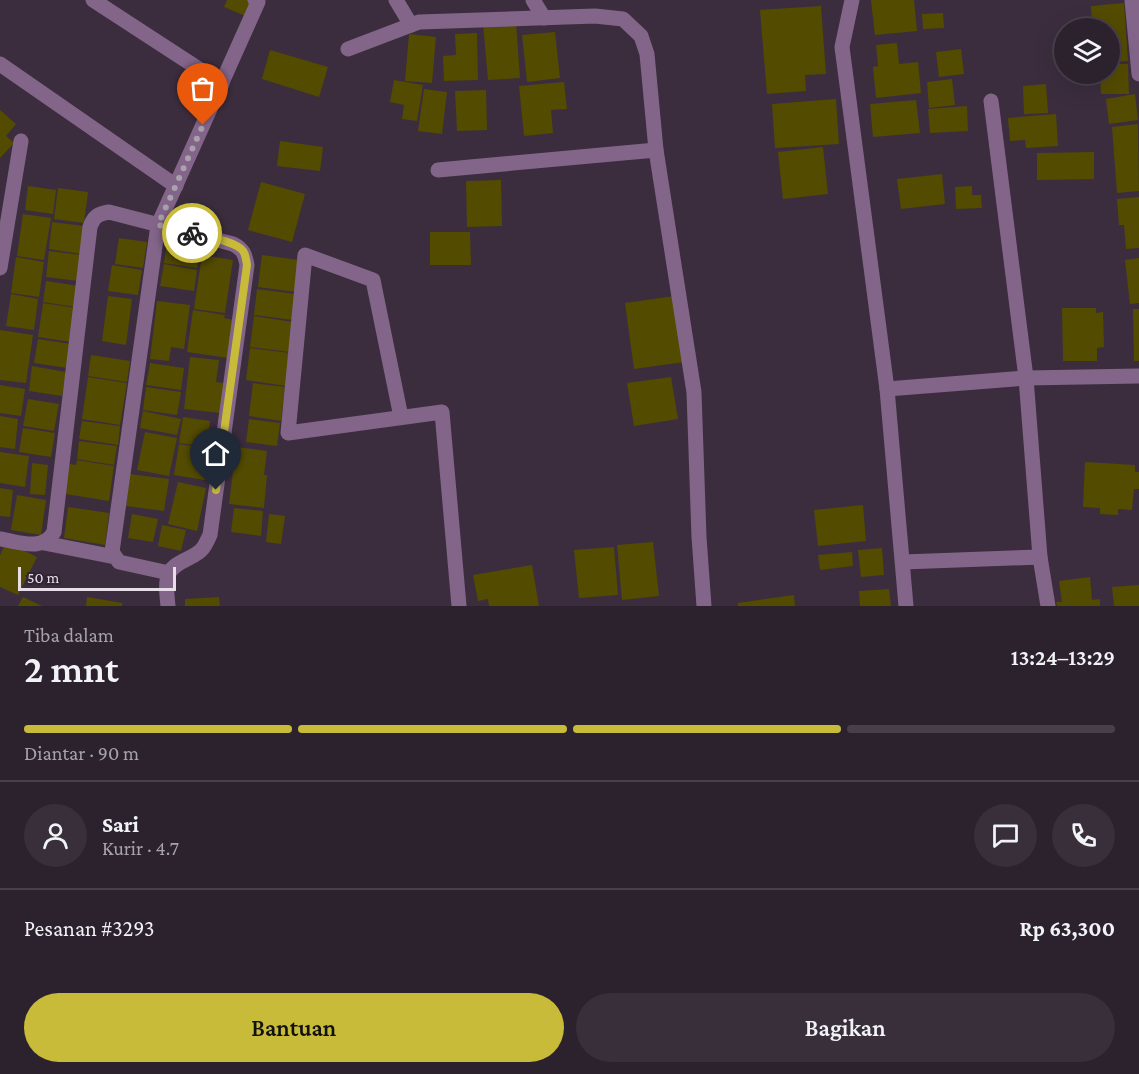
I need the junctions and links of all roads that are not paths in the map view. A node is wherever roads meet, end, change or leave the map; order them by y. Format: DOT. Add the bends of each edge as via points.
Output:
graph roads {
  1 [pos="93,0"];
  2 [pos="255,0"];
  3 [pos="396,0"];
  4 [pos="533,0"];
  5 [pos="852,0"];
  6 [pos="1133,0"];
  7 [pos="544,18"];
  8 [pos="411,26"];
  9 [pos="348,49"];
  10 [pos="0,64"];
  11 [pos="1139,74"];
  12 [pos="222,84"];
  13 [pos="991,101"];
  14 [pos="21,141"];
  15 [pos="656,150"];
  16 [pos="438,170"];
  17 [pos="176,186"];
  18 [pos="5,199"];
  19 [pos="158,225"];
  20 [pos="0,268"];
  21 [pos="1139,376"];
  22 [pos="1026,378"];
  23 [pos="887,389"];
  24 [pos="400,417"];
  25 [pos="0,538"];
  26 [pos="44,543"];
  27 [pos="115,557"];
  28 [pos="1040,557"];
  29 [pos="903,562"];
  30 [pos="169,573"];
  31 [pos="168,606"];
  32 [pos="459,606"];
  33 [pos="704,606"];
  34 [pos="906,606"];
  35 [pos="1048,606"];
  1 -- 12 [label="street"];
  2 -- 12 [label="street" via="258,2"];
  3 -- 8 [label="street"];
  4 -- 7 [label="street"];
  5 -- 23 [label="street" via="842,47"];
  6 -- 11 [label="street"];
  7 -- 8 [label="street" via="419,22"];
  7 -- 15 [label="street" via="623,19 641,36 647,54"];
  8 -- 9 [label="street"];
  10 -- 17 [label="street"];
  12 -- 17 [label="street"];
  13 -- 22 [label="street"];
  14 -- 18 [label="street"];
  15 -- 16 [label="street"];
  15 -- 33 [label="street" via="694,392"];
  17 -- 19 [label="street"];
  18 -- 20 [label="street"];
  19 -- 26 [label="street" via="109,212 93,218 54,532"];
  19 -- 27 [label="street" via="112,546"];
  19 -- 30 [label="street" via="241,248 247,265 210,535 203,548"];
  21 -- 22 [label="street"];
  22 -- 23 [label="street"];
  22 -- 28 [label="street"];
  23 -- 29 [label="street"];
  24 -- 24 [label="street" via="288,433 305,255 373,280"];
  24 -- 32 [label="street" via="442,412"];
  25 -- 26 [label="street"];
  26 -- 27 [label="street"];
  27 -- 30 [label="street" via="119,562"];
  28 -- 29 [label="street"];
  28 -- 35 [label="street"];
  29 -- 34 [label="street"];
  30 -- 31 [label="street"];
}
